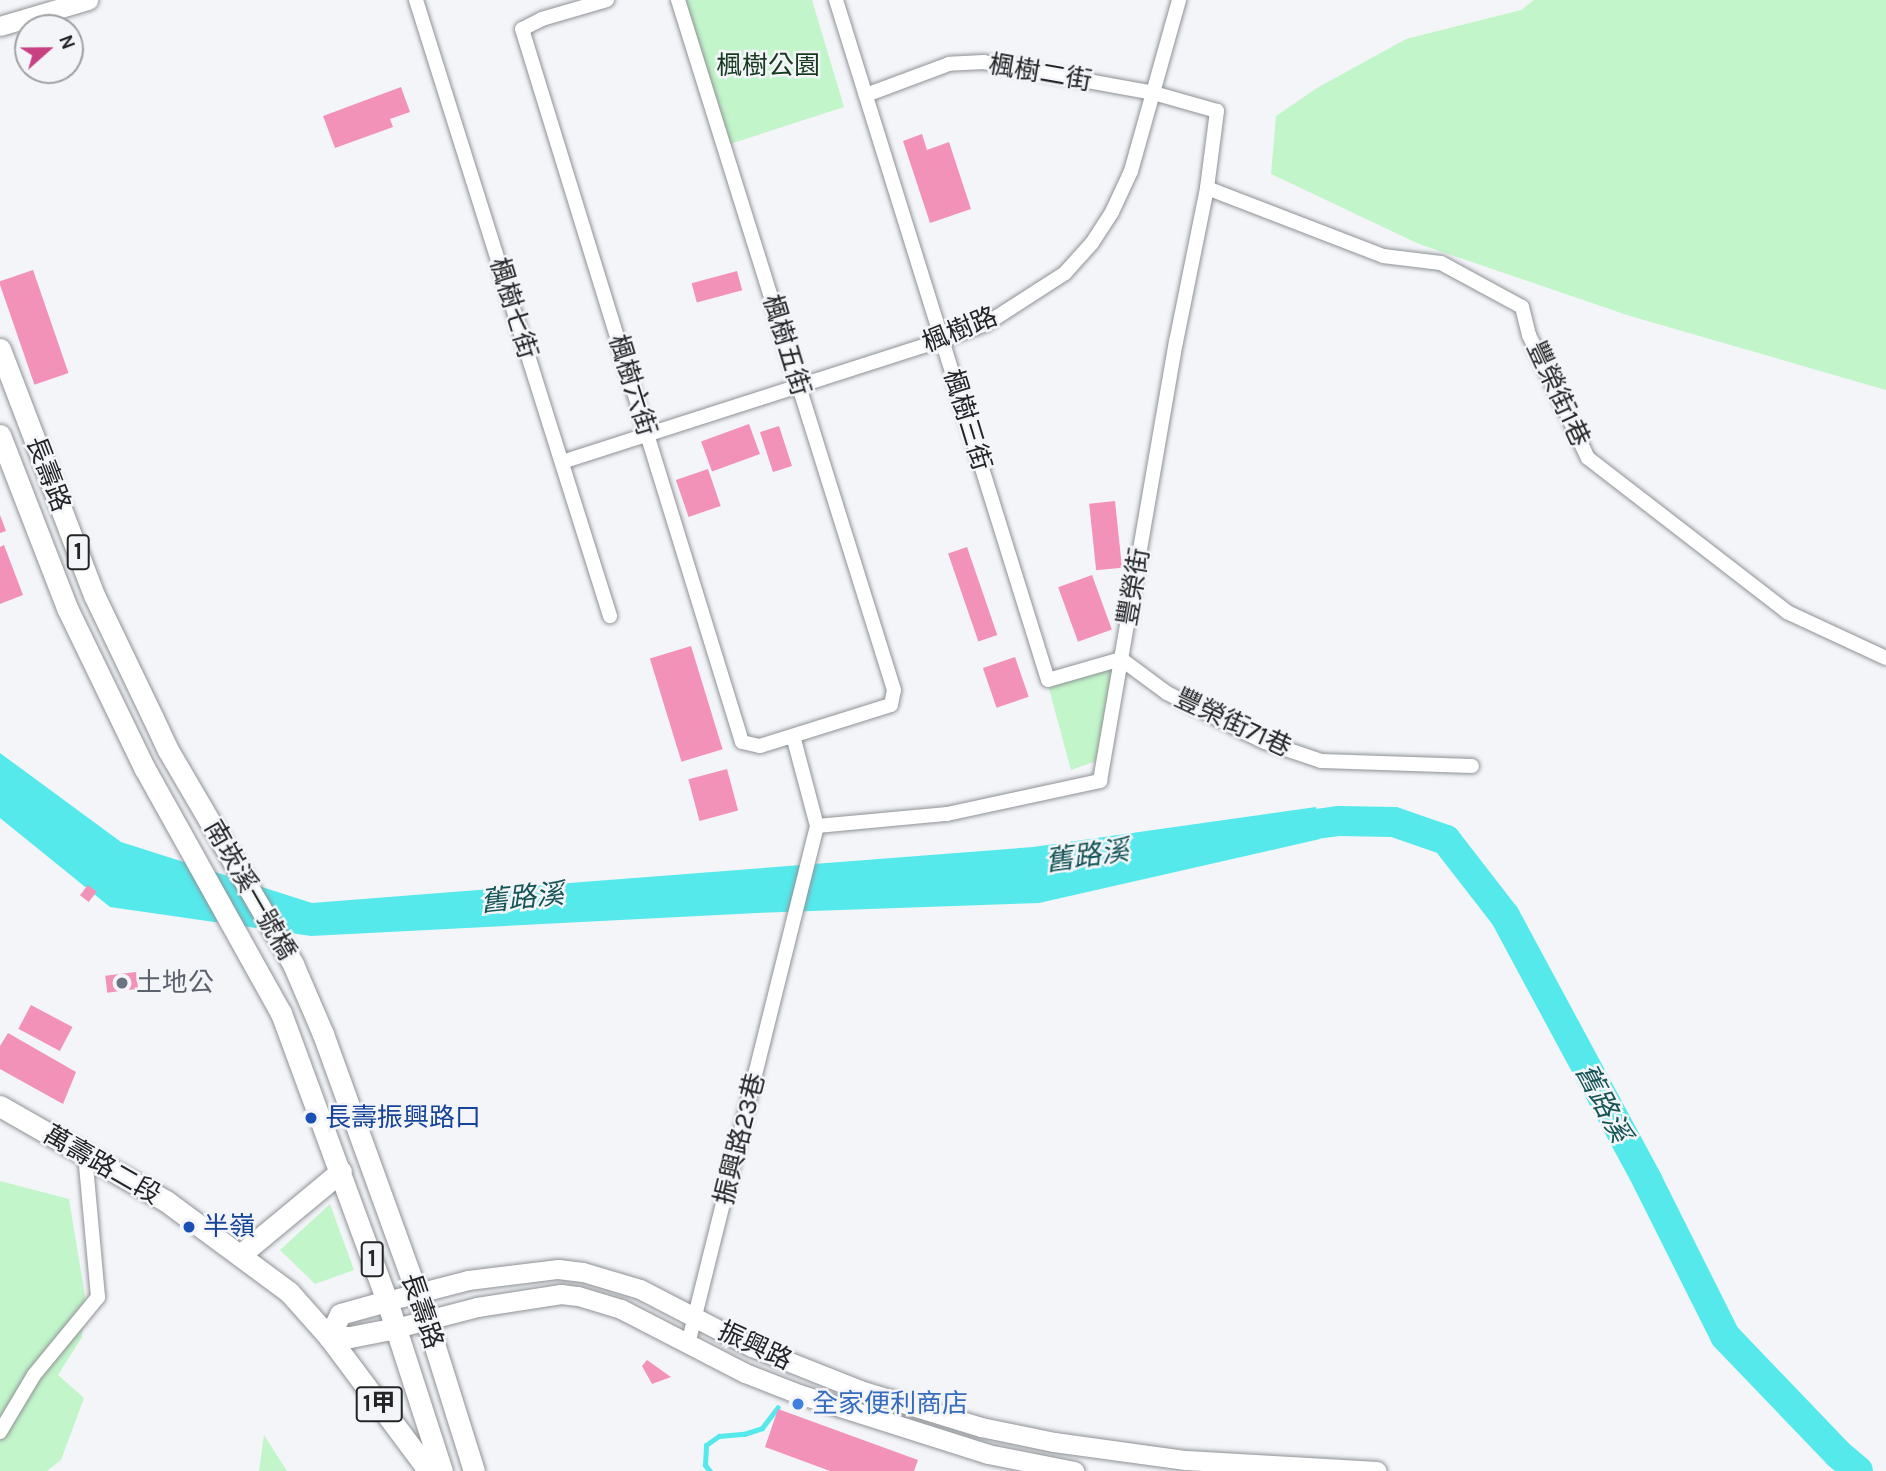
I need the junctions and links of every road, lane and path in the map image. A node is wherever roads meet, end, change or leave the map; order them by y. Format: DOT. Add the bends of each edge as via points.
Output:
graph roads {
  1 [pos="88,0"];
  2 [pos="416,0"];
  3 [pos="607,0"];
  4 [pos="678,0"];
  5 [pos="836,0"];
  6 [pos="1178,0"];
  7 [pos="0,26"];
  8 [pos="1154,93"];
  9 [pos="866,94"];
  10 [pos="1217,111"];
  11 [pos="1207,188"];
  12 [pos="942,340"];
  13 [pos="0,349"];
  14 [pos="799,386"];
  15 [pos="0,435"];
  16 [pos="648,435"];
  17 [pos="562,462"];
  18 [pos="610,617"];
  19 [pos="1886,658"];
  20 [pos="1121,659"];
  21 [pos="793,736"];
  22 [pos="168,750"];
  23 [pos="1472,766"];
  24 [pos="145,769"];
  25 [pos="817,826"];
  26 [pos="323,1034"];
  27 [pos="296,1049"];
  28 [pos="0,1106"];
  29 [pos="85,1155"];
  30 [pos="341,1171"];
  31 [pos="240,1255"];
  32 [pos="416,1292"];
  33 [pos="387,1301"];
  34 [pos="426,1318"];
  35 [pos="697,1318"];
  36 [pos="396,1328"];
  37 [pos="329,1337"];
  38 [pos="688,1344"];
  39 [pos="0,1432"];
  40 [pos="429,1471"];
  41 [pos="442,1471"];
  42 [pos="474,1471"];
  43 [pos="1074,1471"];
  44 [pos="1377,1471"];
  1 -- 7 [label="street"];
  2 -- 17 [label="street, 楓樹七街"];
  3 -- 16 [label="street, 楓樹六街" via="522,29"];
  4 -- 14 [label="street, 楓樹五街"];
  5 -- 9 [label="street, 楓樹三街"];
  6 -- 8 [label="street, 楓樹路"];
  8 -- 9 [label="street, 楓樹二街" via="984,62 948,64"];
  8 -- 10 [label="street, 楓樹二街"];
  8 -- 12 [label="street, 楓樹路" via="1131,171 1092,243 1065,273 1017,306 986,324"];
  9 -- 12 [label="street, 楓樹三街"];
  10 -- 11 [label="street, 豐榮街"];
  11 -- 19 [label="street, 豐榮街1巷" via="1383,256 1441,263 1522,307 1529,334 1588,458 1787,612"];
  11 -- 20 [label="street, 豐榮街"];
  12 -- 14 [label="street, 楓樹路"];
  12 -- 20 [label="street, 楓樹三街" via="1048,680"];
  13 -- 22 [label="main road, 長壽路 / 1" via="94,595"];
  14 -- 16 [label="street, 楓樹路"];
  14 -- 21 [label="street, 楓樹五街" via="894,690 891,705"];
  15 -- 24 [label="main road, 長壽路 / 1" via="67,608"];
  16 -- 17 [label="street, 楓樹路"];
  16 -- 21 [label="street, 楓樹六街" via="742,742 760,746"];
  17 -- 18 [label="street, 楓樹七街"];
  20 -- 23 [label="street, 豐榮街71巷" via="1167,693 1265,743 1321,761"];
  20 -- 25 [label="street, 豐榮街" via="1100,781 947,814"];
  21 -- 25 [label="street"];
  22 -- 26 [label="main road, 南崁溪一號橋 / 1" via="293,964"];
  24 -- 27 [label="main road, 南崁溪一號橋 / 1" via="281,1013"];
  25 -- 35 [label="street, 振興路23巷"];
  26 -- 32 [label="main road, 長壽路 / 1"];
  27 -- 30 [label="main road, 長壽路 / 1"];
  28 -- 29 [label="main road, 萬壽路二段 / 1甲"];
  29 -- 31 [label="main road, 萬壽路二段 / 1甲" via="166,1201"];
  29 -- 39 [label="street" via="98,1297 34,1375"];
  30 -- 31 [label="main road"];
  30 -- 33 [label="main road, 長壽路 / 1"];
  31 -- 37 [label="main road, 萬壽路二段 / 1甲" via="289,1292"];
  32 -- 33 [label="street, 振興路"];
  32 -- 34 [label="main road, 長壽路 / 1"];
  32 -- 35 [label="street, 振興路" via="468,1280 558,1269 640,1289"];
  33 -- 36 [label="main road, 長壽路 / 1"];
  33 -- 37 [label="main road" via="340,1314"];
  34 -- 36 [label="street, 振興路"];
  34 -- 38 [label="street, 振興路" via="561,1294 621,1309"];
  34 -- 42 [label="main road, 長壽路 / 1"];
  35 -- 38 [label="street, 振興路23巷"];
  35 -- 44 [label="street, 振興路" via="752,1347 860,1390 981,1427 1186,1460"];
  36 -- 37 [label="main road"];
  36 -- 41 [label="main road, 長壽路 / 1"];
  37 -- 40 [label="main road, 萬壽路二段 / 1甲"];
  38 -- 43 [label="street, 振興路" via="799,1394 988,1454"];
}
